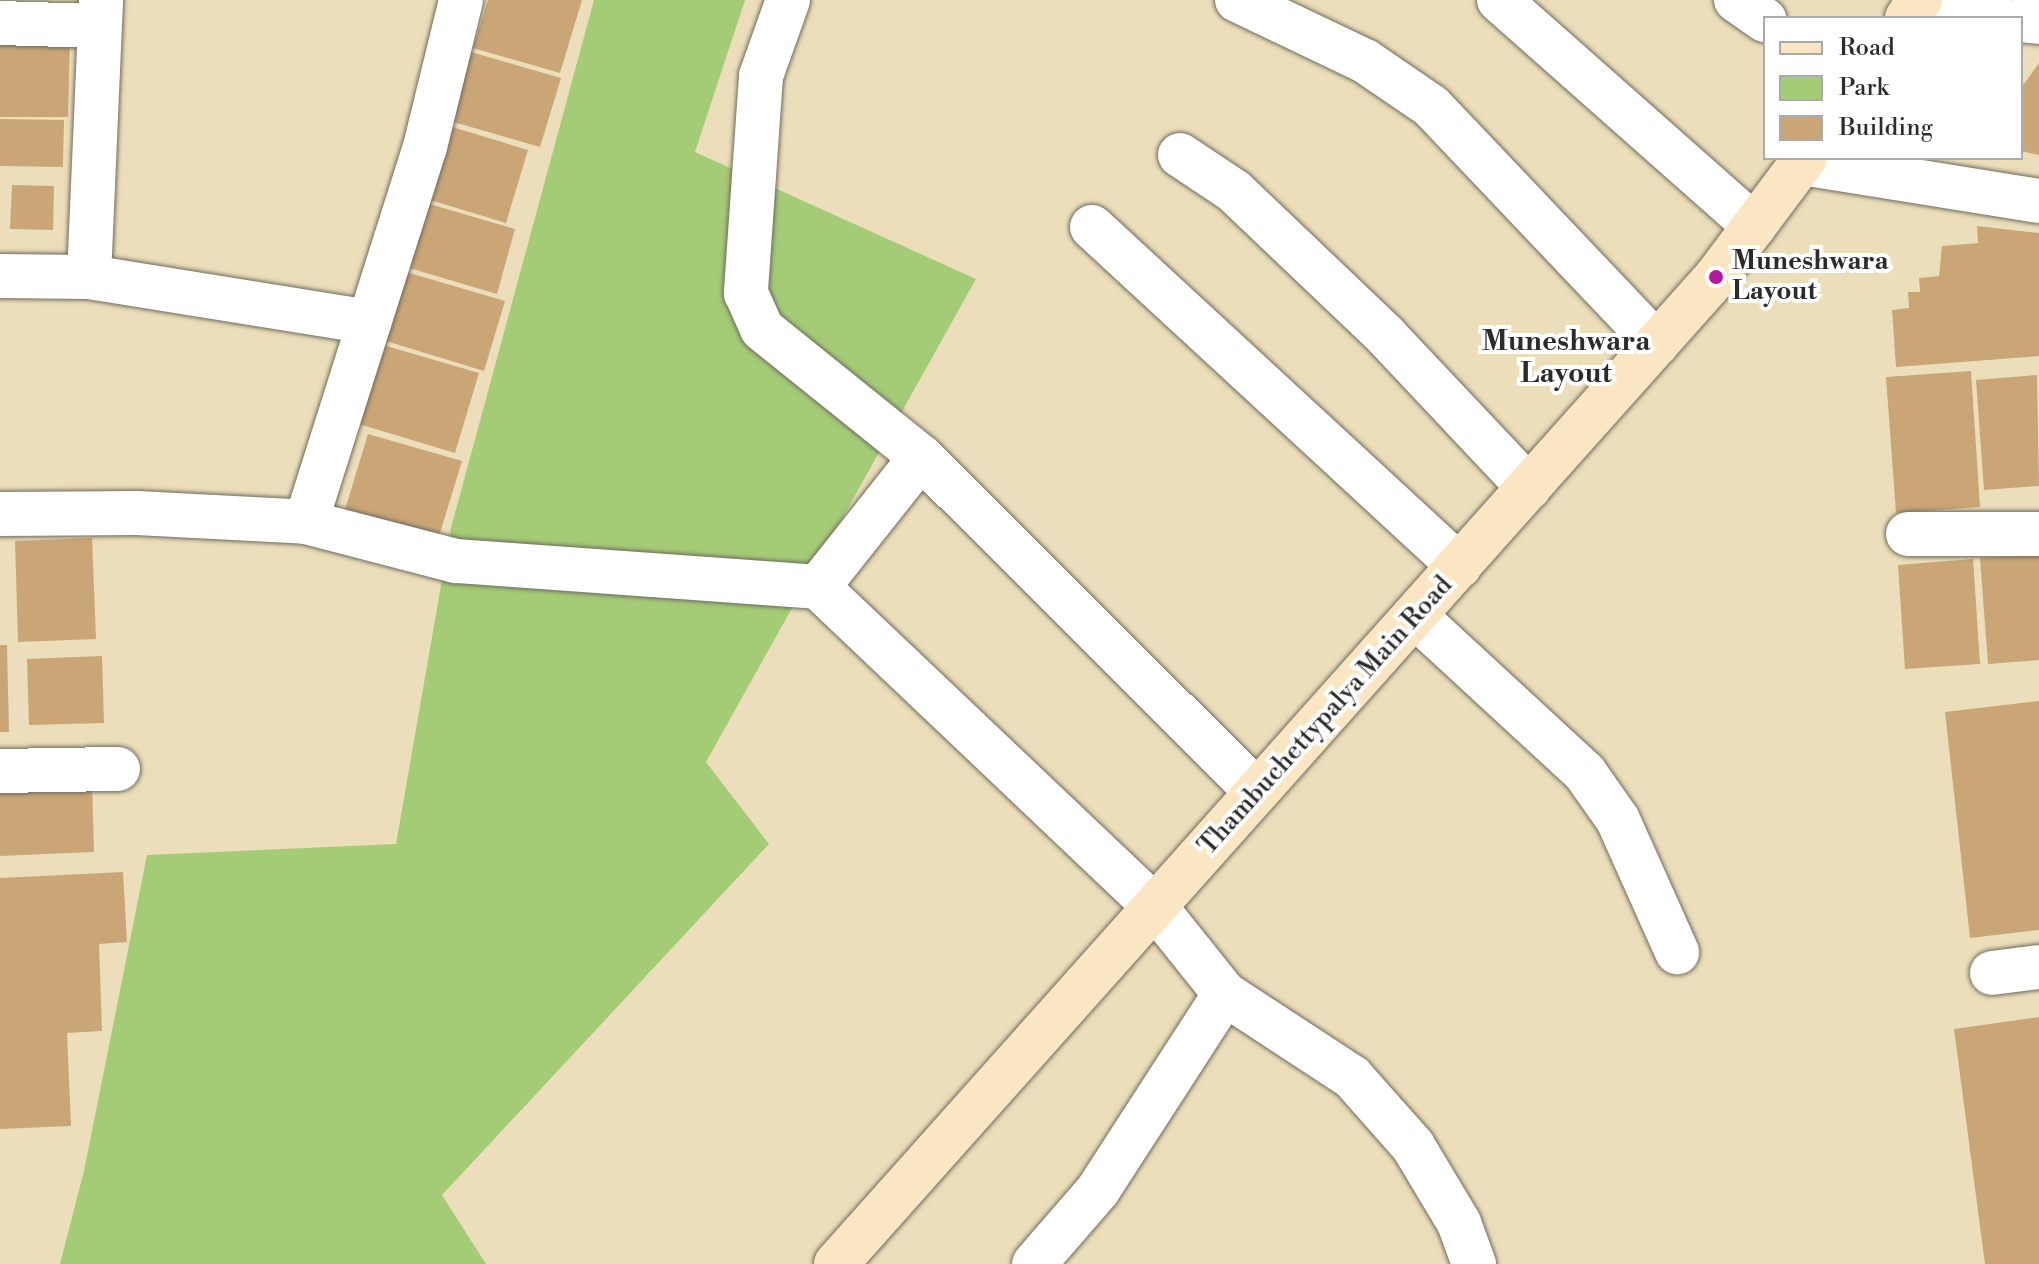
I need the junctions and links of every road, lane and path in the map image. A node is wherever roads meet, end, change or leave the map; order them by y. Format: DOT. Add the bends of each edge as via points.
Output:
graph roads {
  1 [pos="461,0"];
  2 [pos="788,0"];
  3 [pos="1237,0"];
  4 [pos="1499,0"];
  5 [pos="1736,0"];
  6 [pos="1913,9"];
  7 [pos="100,13"];
  8 [pos="1979,16"];
  9 [pos="1763,19"];
  10 [pos="0,23"];
  11 [pos="1180,155"];
  12 [pos="1804,160"];
  13 [pos="2039,201"];
  14 [pos="1754,226"];
  15 [pos="1092,227"];
  16 [pos="0,276"];
  17 [pos="89,277"];
  18 [pos="369,322"];
  19 [pos="1657,344"];
  20 [pos="921,457"];
  21 [pos="1529,488"];
  22 [pos="0,514"];
  23 [pos="306,522"];
  24 [pos="1908,534"];
  25 [pos="2039,534"];
  26 [pos="1459,566"];
  27 [pos="818,587"];
  28 [pos="1415,616"];
  29 [pos="118,769"];
  30 [pos="0,771"];
  31 [pos="1257,792"];
  32 [pos="1156,908"];
  33 [pos="1677,952"];
  34 [pos="2039,967"];
  35 [pos="1992,973"];
  36 [pos="1225,994"];
  37 [pos="836,1264"];
  38 [pos="1034,1264"];
  39 [pos="1474,1264"];
  1 -- 18 [label="street" via="425,147"];
  2 -- 20 [label="street" via="761,76 746,293 762,329"];
  3 -- 19 [label="street" via="1376,67 1431,106"];
  4 -- 14 [label="street"];
  5 -- 9 [label="street"];
  6 -- 8 [label="street"];
  7 -- 10 [label="street"];
  7 -- 17 [label="street"];
  11 -- 21 [label="street" via="1234,191 1385,335"];
  12 -- 13 [label="street"];
  12 -- 14 [label="main road, Thambuchettypalya Main Road"];
  14 -- 19 [label="main road, Thambuchettypalya Main Road"];
  15 -- 26 [label="street"];
  16 -- 17 [label="street"];
  17 -- 18 [label="street"];
  18 -- 23 [label="street"];
  19 -- 21 [label="main road, Thambuchettypalya Main Road"];
  20 -- 27 [label="street"];
  20 -- 31 [label="street"];
  21 -- 26 [label="main road, Thambuchettypalya Main Road"];
  22 -- 23 [label="street" via="137,513"];
  23 -- 27 [label="street" via="456,561"];
  24 -- 25 [label="street"];
  26 -- 28 [label="main road, Thambuchettypalya Main Road"];
  27 -- 32 [label="street"];
  28 -- 31 [label="main road, Thambuchettypalya Main Road"];
  28 -- 33 [label="street" via="1585,773 1618,820"];
  29 -- 30 [label="street"];
  31 -- 32 [label="main road, Thambuchettypalya Main Road"];
  32 -- 36 [label="street"];
  32 -- 37 [label="main road, Thambuchettypalya Main Road"];
  34 -- 35 [label="street"];
  36 -- 38 [label="street" via="1098,1190"];
  36 -- 39 [label="street" via="1352,1077 1413,1146 1459,1223"];
}
